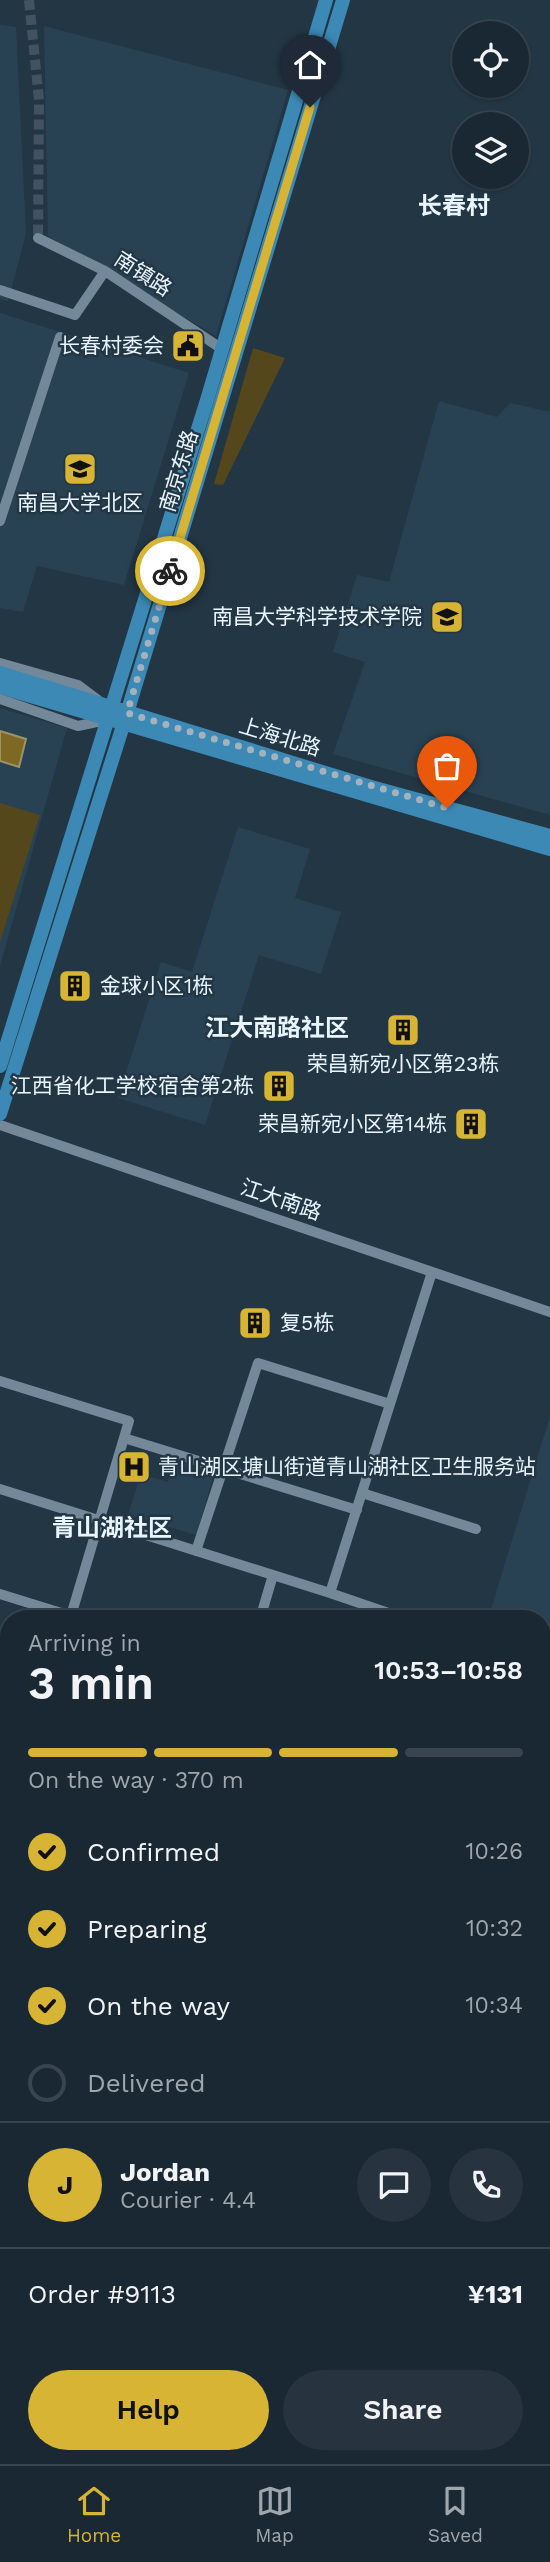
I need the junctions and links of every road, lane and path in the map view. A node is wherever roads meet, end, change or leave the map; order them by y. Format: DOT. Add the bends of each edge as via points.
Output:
graph roads {
  1 [pos="327,0"];
  2 [pos="343,0"];
  3 [pos="38,237"];
  4 [pos="105,271"];
  5 [pos="0,290"];
  6 [pos="60,337"];
  7 [pos="222,349"];
  8 [pos="0,521"];
  9 [pos="0,663"];
  10 [pos="0,673"];
  11 [pos="0,687"];
  12 [pos="0,699"];
  13 [pos="107,714"];
  14 [pos="125,719"];
  15 [pos="550,836"];
  16 [pos="550,849"];
  17 [pos="0,1066"];
  18 [pos="0,1114"];
  19 [pos="0,1125"];
  20 [pos="432,1272"];
  21 [pos="550,1312"];
  22 [pos="0,1381"];
  23 [pos="390,1405"];
  24 [pos="124,1438"];
  25 [pos="222,1468"];
  26 [pos="0,1489"];
  27 [pos="362,1493"];
  28 [pos="357,1510"];
  29 [pos="100,1520"];
  30 [pos="476,1529"];
  31 [pos="196,1550"];
  32 [pos="273,1575"];
  33 [pos="330,1593"];
  34 [pos="0,1594"];
  35 [pos="49,1610"];
  36 [pos="72,1610"];
  37 [pos="263,1610"];
  38 [pos="380,1610"];
  1 -- 7 [label="main road, 南京东路"];
  2 -- 14 [label="main road, 南京东路"];
  3 -- 4 [label="street, 南镇路"];
  4 -- 5 [label="street" via="75,315"];
  4 -- 7 [label="street, 南镇路"];
  6 -- 8 [label="street"];
  7 -- 13 [label="main road, 南京东路"];
  9 -- 13 [label="street" via="78,685"];
  10 -- 13 [label="main road, 上海北路"];
  11 -- 13 [label="main road, 上海北路"];
  12 -- 13 [label="street" via="78,726"];
  13 -- 14 [label="main road, 上海北路"];
  13 -- 17 [label="main road, 南京东路"];
  14 -- 15 [label="main road, 上海北路"];
  14 -- 16 [label="main road, 上海北路"];
  14 -- 18 [label="main road, 南京东路"];
  19 -- 20 [label="street, 江大南路"];
  20 -- 21 [label="street, 江大南路"];
  20 -- 23 [label="street"];
  22 -- 24 [label="street" via="129,1421"];
  23 -- 25 [label="street" via="258,1363"];
  23 -- 27 [label="street"];
  24 -- 25 [label="street"];
  24 -- 29 [label="street"];
  25 -- 28 [label="street"];
  25 -- 31 [label="street"];
  26 -- 29 [label="street"];
  27 -- 28 [label="street"];
  27 -- 30 [label="street"];
  28 -- 33 [label="street"];
  29 -- 31 [label="street"];
  29 -- 36 [label="street"];
  31 -- 32 [label="street"];
  32 -- 33 [label="street"];
  32 -- 37 [label="street"];
  33 -- 38 [label="street"];
  34 -- 35 [label="street"];
}
